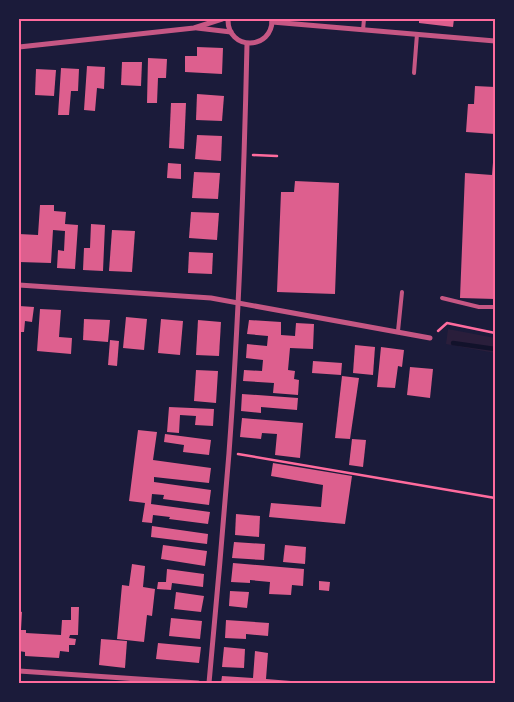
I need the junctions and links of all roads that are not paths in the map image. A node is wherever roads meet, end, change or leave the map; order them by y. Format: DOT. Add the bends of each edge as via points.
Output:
graph roads {
  1 [pos="222,19"];
  2 [pos="228,19"];
  3 [pos="364,19"];
  4 [pos="272,20"];
  5 [pos="194,28"];
  6 [pos="363,30"];
  7 [pos="230,32"];
  8 [pos="417,34"];
  9 [pos="495,41"];
  10 [pos="246,44"];
  11 [pos="19,47"];
  12 [pos="414,73"];
  13 [pos="19,285"];
  14 [pos="402,292"];
  15 [pos="442,298"];
  16 [pos="238,302"];
  17 [pos="495,308"];
  18 [pos="398,331"];
  19 [pos="430,338"];
  20 [pos="19,671"];
  21 [pos="198,683"];
  22 [pos="209,683"];
  1 -- 5 [label="street"];
  2 -- 7 [label="street"];
  3 -- 6 [label="lane"];
  4 -- 6 [label="street"];
  4 -- 10 [label="street" via="267,36 261,41"];
  5 -- 7 [label="street"];
  5 -- 11 [label="street"];
  6 -- 8 [label="street"];
  7 -- 10 [label="street"];
  8 -- 9 [label="street"];
  8 -- 12 [label="lane"];
  10 -- 16 [label="street"];
  13 -- 16 [label="street"];
  14 -- 18 [label="lane"];
  15 -- 17 [label="lane"];
  16 -- 18 [label="street"];
  16 -- 22 [label="street"];
  18 -- 19 [label="street"];
  20 -- 21 [label="street"];
}
